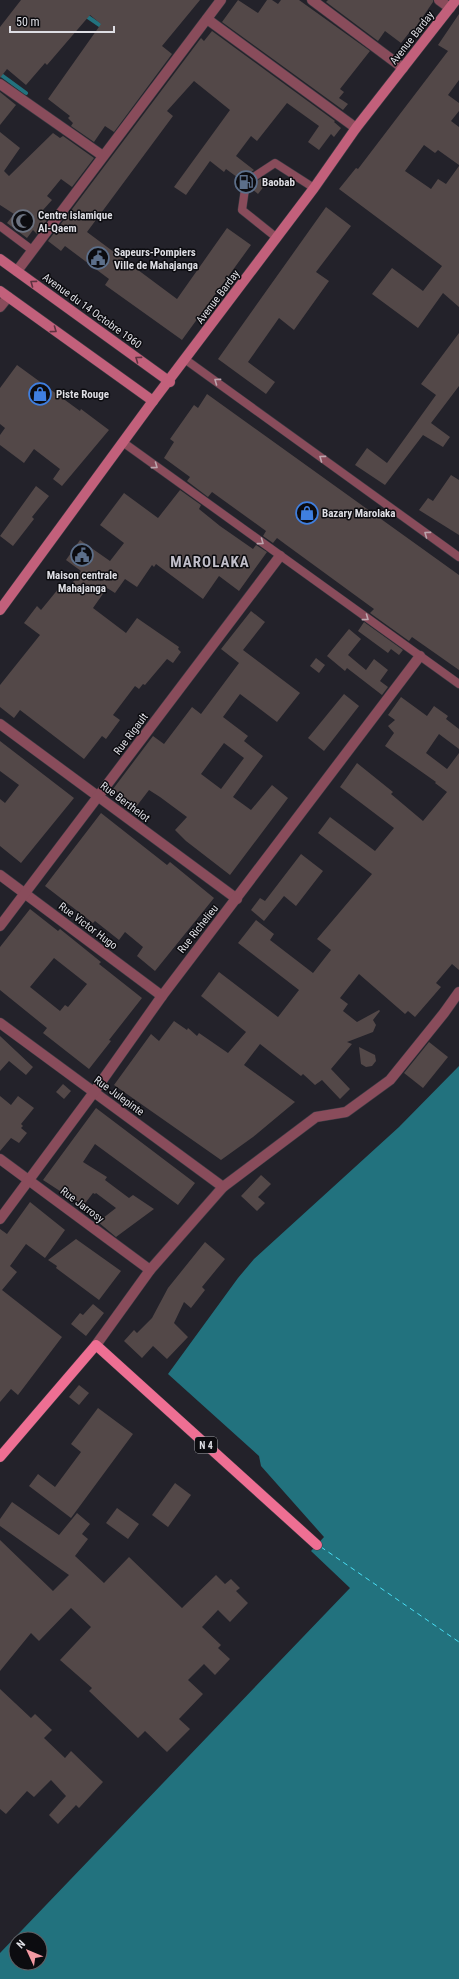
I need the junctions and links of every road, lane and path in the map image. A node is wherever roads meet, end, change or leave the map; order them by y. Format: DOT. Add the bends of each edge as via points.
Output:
graph roads {
  1 [pos="312,0"];
  2 [pos="439,0"];
  3 [pos="219,1"];
  4 [pos="453,4"];
  5 [pos="207,19"];
  6 [pos="403,68"];
  7 [pos="0,84"];
  8 [pos="356,128"];
  9 [pos="103,156"];
  10 [pos="314,188"];
  11 [pos="0,226"];
  12 [pos="277,238"];
  13 [pos="32,250"];
  14 [pos="0,259"];
  15 [pos="17,271"];
  16 [pos="4,294"];
  17 [pos="0,307"];
  18 [pos="186,360"];
  19 [pos="170,382"];
  20 [pos="154,402"];
  21 [pos="124,443"];
  22 [pos="280,556"];
  23 [pos="459,556"];
  24 [pos="0,610"];
  25 [pos="420,656"];
  26 [pos="459,684"];
  27 [pos="0,724"];
  28 [pos="99,797"];
  29 [pos="0,875"];
  30 [pos="24,893"];
  31 [pos="236,899"];
  32 [pos="0,926"];
  33 [pos="459,992"];
  34 [pos="162,996"];
  35 [pos="0,1023"];
  36 [pos="94,1092"];
  37 [pos="0,1159"];
  38 [pos="29,1181"];
  39 [pos="224,1187"];
  40 [pos="0,1220"];
  41 [pos="150,1270"];
  42 [pos="96,1345"];
  43 [pos="0,1458"];
  44 [pos="317,1545"];
  1 -- 6 [label="street"];
  2 -- 4 [label="street"];
  3 -- 5 [label="street"];
  4 -- 6 [label="main road, Avenue Barday"];
  5 -- 8 [label="street"];
  5 -- 9 [label="street"];
  6 -- 8 [label="main road, Avenue Barday"];
  7 -- 9 [label="street"];
  8 -- 10 [label="main road, Avenue Barday"];
  9 -- 13 [label="street"];
  10 -- 12 [label="main road, Avenue Barday"];
  10 -- 12 [label="lane" via="275,163 246,182 242,210"];
  11 -- 13 [label="lane"];
  12 -- 18 [label="main road, Avenue Barday"];
  13 -- 15 [label="street"];
  14 -- 15 [label="main road, Avenue du 14 Octobre 1960"];
  19 -- 15 [label="main road, Avenue du 14 Octobre 1960, one-way"];
  16 -- 17 [label="street"];
  16 -- 20 [label="main road, one-way"];
  18 -- 19 [label="main road, Avenue Barday"];
  23 -- 18 [label="lane, one-way"];
  19 -- 20 [label="main road, Avenue Barday"];
  20 -- 21 [label="main road, Avenue Barday"];
  21 -- 22 [label="lane, one-way"];
  21 -- 24 [label="main road, Avenue Barday"];
  22 -- 25 [label="lane, one-way"];
  22 -- 28 [label="street, Rue Rigault"];
  25 -- 26 [label="lane"];
  25 -- 31 [label="street, Rue Richelieu"];
  27 -- 28 [label="street, Rue Berthelot"];
  28 -- 30 [label="street, Rue Rigault"];
  28 -- 31 [label="street, Rue Berthelot"];
  29 -- 30 [label="street, Rue Victor Hugo"];
  30 -- 32 [label="street, Rue Rigault"];
  30 -- 34 [label="street, Rue Victor Hugo"];
  31 -- 34 [label="street, Rue Richelieu"];
  33 -- 39 [label="street" via="390,1080 346,1112 316,1117"];
  34 -- 36 [label="street, Rue Richelieu"];
  35 -- 36 [label="street, Rue Julepinte"];
  36 -- 38 [label="street, Rue Richelieu"];
  36 -- 39 [label="street, Rue Julepinte"];
  37 -- 38 [label="street, Rue Jarrosy"];
  38 -- 40 [label="street, Rue Richelieu"];
  38 -- 41 [label="street, Rue Jarrosy"];
  39 -- 41 [label="street"];
  41 -- 42 [label="street"];
  42 -- 43 [label="main road"];
  42 -- 44 [label="main road, N 4"];
}
